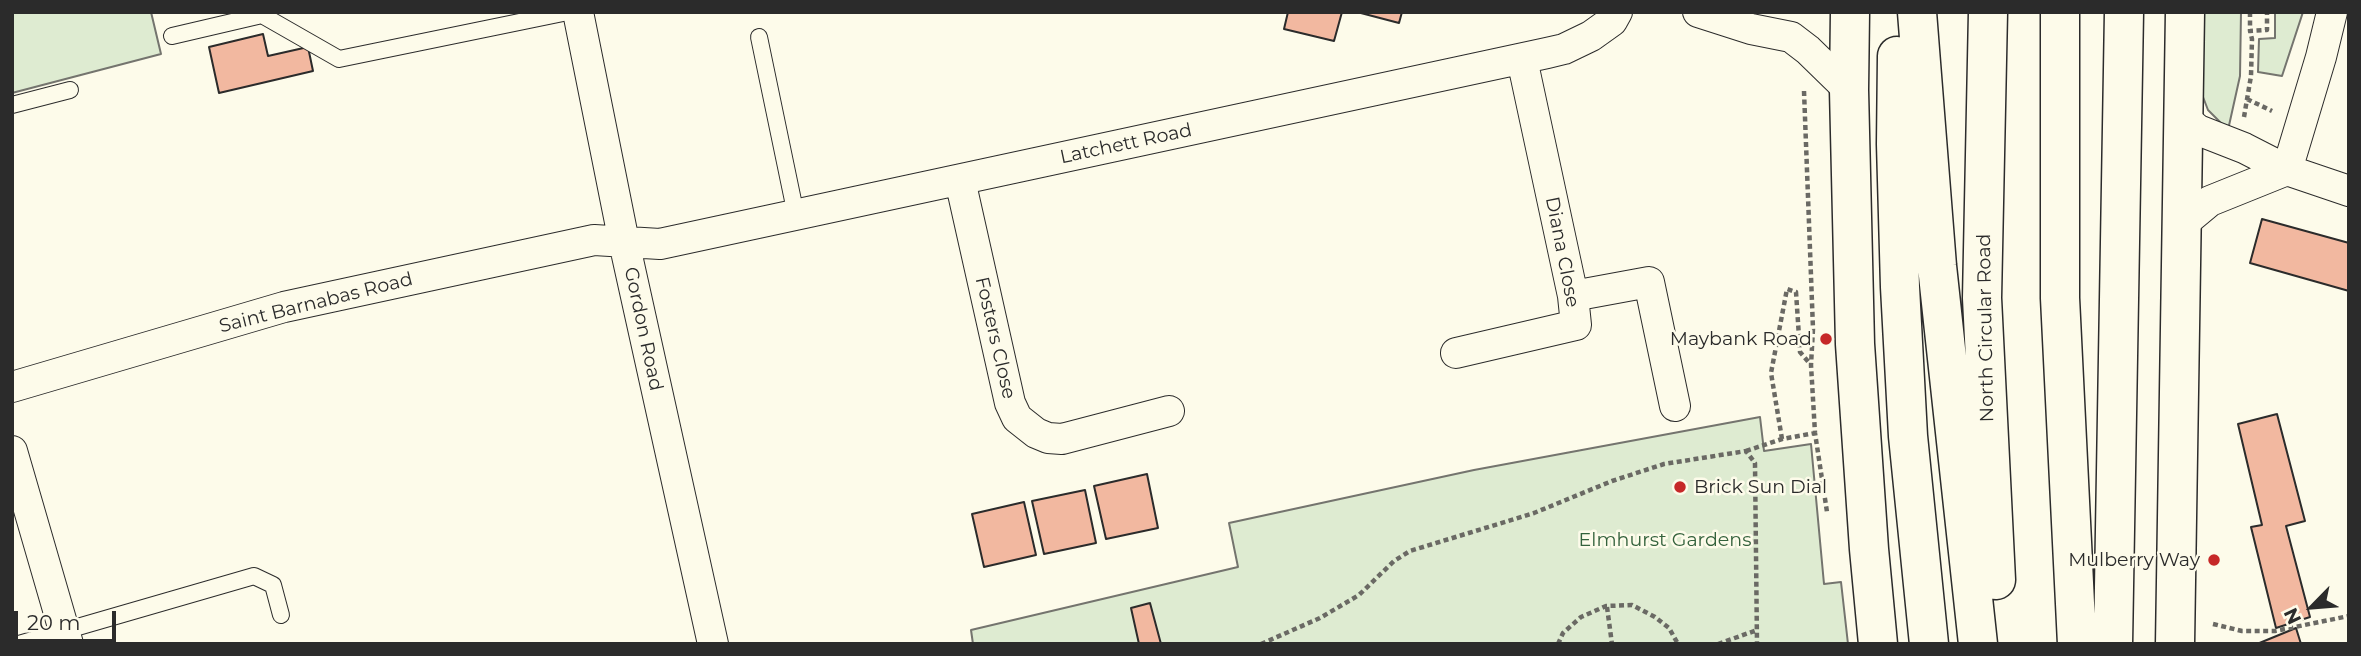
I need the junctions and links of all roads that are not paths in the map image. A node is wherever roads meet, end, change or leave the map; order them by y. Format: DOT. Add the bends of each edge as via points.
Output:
graph roads {
  1 [pos="568,12"];
  2 [pos="578,12"];
  3 [pos="1617,12"];
  4 [pos="1698,12"];
  5 [pos="1850,12"];
  6 [pos="1898,12"];
  7 [pos="1917,12"];
  8 [pos="1988,12"];
  9 [pos="2060,12"];
  10 [pos="2185,12"];
  11 [pos="2332,12"];
  12 [pos="2124,21"];
  13 [pos="172,36"];
  14 [pos="759,37"];
  15 [pos="1522,59"];
  16 [pos="70,90"];
  17 [pos="1849,90"];
  18 [pos="12,105"];
  19 [pos="2182,117"];
  20 [pos="2287,170"];
  21 [pos="960,180"];
  22 [pos="2349,191"];
  23 [pos="796,215"];
  24 [pos="2180,226"];
  25 [pos="624,242"];
  26 [pos="1573,296"];
  27 [pos="1456,352"];
  28 [pos="12,387"];
  29 [pos="1675,406"];
  30 [pos="1169,411"];
  31 [pos="12,451"];
  32 [pos="281,615"];
  33 [pos="67,637"];
  34 [pos="19,644"];
  35 [pos="713,644"];
  36 [pos="1878,644"];
  37 [pos="1929,644"];
  38 [pos="1978,644"];
  39 [pos="2001,644"];
  40 [pos="2077,644"];
  41 [pos="2113,644"];
  42 [pos="2175,644"];
  1 -- 13 [label="lane" via="339,59 262,15"];
  2 -- 25 [label="street, Gordon Road"];
  3 -- 15 [label="street, Latchett Road" via="1591,36"];
  4 -- 17 [label="street" via="1791,37"];
  5 -- 17 [label="highway"];
  6 -- 37 [label="highway" via="1899,287 1908,436"];
  7 -- 38 [label="highway" via="1937,266"];
  8 -- 39 [label="highway, North Circular Road" via="1982,298"];
  9 -- 40 [label="highway" via="2060,298"];
  10 -- 19 [label="highway"];
  11 -- 20 [label="street"];
  12 -- 41 [label="highway"];
  14 -- 23 [label="lane"];
  15 -- 21 [label="street, Latchett Road"];
  15 -- 26 [label="street, Diana Close"];
  16 -- 18 [label="lane"];
  17 -- 36 [label="highway" via="1856,344"];
  19 -- 20 [label="street" via="2198,130"];
  19 -- 24 [label="highway"];
  20 -- 22 [label="street"];
  20 -- 24 [label="street" via="2210,201"];
  21 -- 23 [label="street, Latchett Road"];
  21 -- 30 [label="street, Fosters Close" via="1010,404 1017,418 1036,433 1062,439"];
  23 -- 25 [label="street, Latchett Road" via="660,244"];
  24 -- 42 [label="highway"];
  25 -- 28 [label="street, Saint Barnabas Road" via="594,240 284,307"];
  25 -- 35 [label="street, Gordon Road"];
  26 -- 27 [label="street, Diana Close" via="1576,325"];
  26 -- 29 [label="street" via="1649,282"];
  31 -- 33 [label="street"];
  32 -- 33 [label="lane" via="273,585 254,576"];
  33 -- 34 [label="lane"];
}
